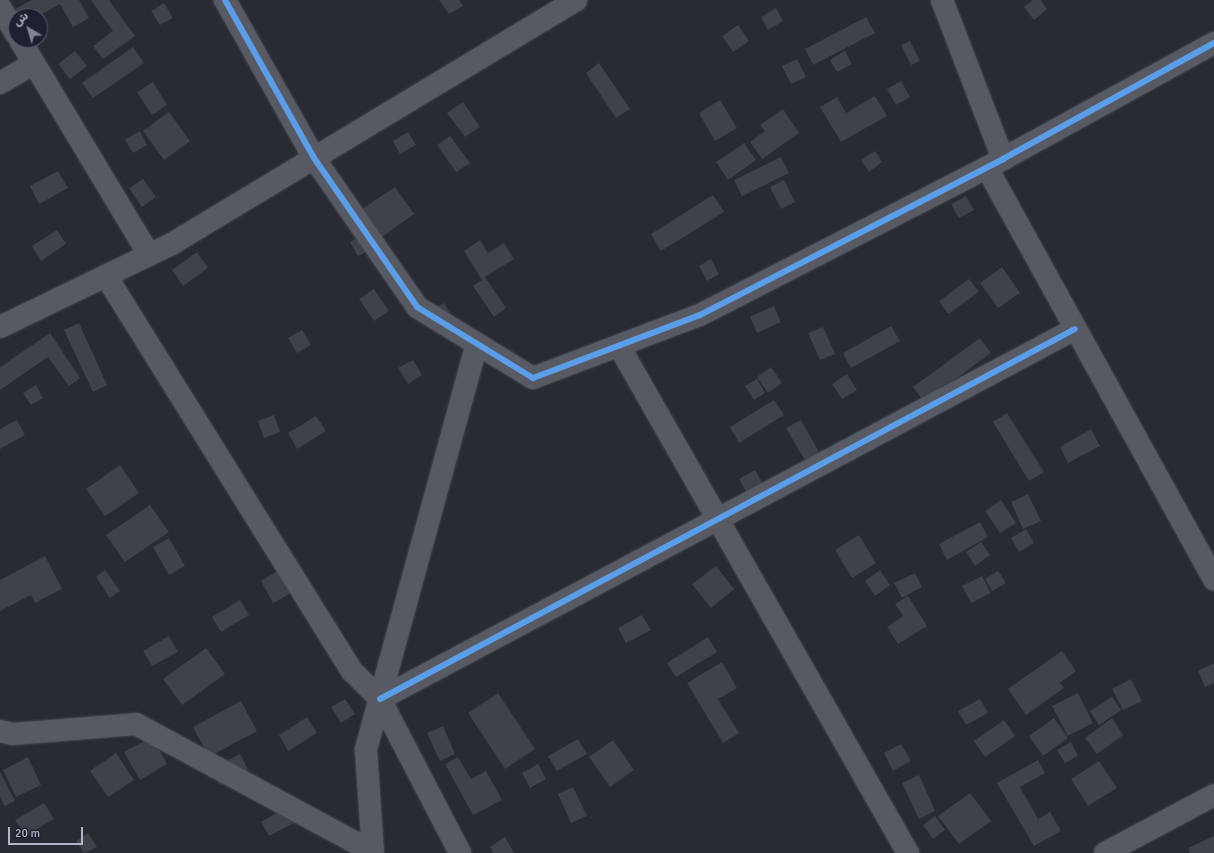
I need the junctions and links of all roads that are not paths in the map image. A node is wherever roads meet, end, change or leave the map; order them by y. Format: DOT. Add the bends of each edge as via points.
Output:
graph roads {
  1 [pos="225,0"];
  2 [pos="576,0"];
  3 [pos="942,0"];
  4 [pos="0,7"];
  5 [pos="8,20"];
  6 [pos="1214,43"];
  7 [pos="25,48"];
  8 [pos="34,63"];
  9 [pos="0,83"];
  10 [pos="314,158"];
  11 [pos="995,164"];
  12 [pos="149,255"];
  13 [pos="106,276"];
  14 [pos="0,327"];
  15 [pos="1075,329"];
  16 [pos="476,344"];
  17 [pos="619,346"];
  18 [pos="718,519"];
  19 [pos="1214,579"];
  20 [pos="380,699"];
  21 [pos="0,732"];
  22 [pos="1214,795"];
  23 [pos="373,852"];
  24 [pos="460,853"];
  25 [pos="908,853"];
  26 [pos="1106,853"];
  1 -- 10 [label="street"];
  2 -- 10 [label="street"];
  3 -- 11 [label="street"];
  4 -- 5 [label="street"];
  6 -- 11 [label="street"];
  7 -- 8 [label="street"];
  8 -- 9 [label="street"];
  8 -- 12 [label="street"];
  10 -- 12 [label="street" via="170,245"];
  10 -- 16 [label="street" via="417,307"];
  11 -- 15 [label="street"];
  11 -- 17 [label="street" via="700,315"];
  12 -- 13 [label="street"];
  13 -- 14 [label="street"];
  13 -- 20 [label="street" via="352,671"];
  15 -- 18 [label="street"];
  15 -- 19 [label="street"];
  16 -- 17 [label="street" via="533,378"];
  16 -- 20 [label="street"];
  17 -- 18 [label="street"];
  18 -- 20 [label="street"];
  18 -- 25 [label="street"];
  20 -- 23 [label="street" via="366,749"];
  20 -- 24 [label="street"];
  21 -- 23 [label="street" via="13,734 136,724"];
  22 -- 26 [label="street"];
}
